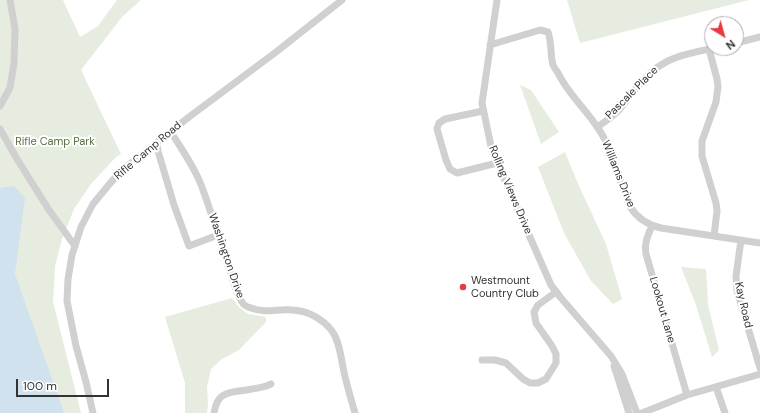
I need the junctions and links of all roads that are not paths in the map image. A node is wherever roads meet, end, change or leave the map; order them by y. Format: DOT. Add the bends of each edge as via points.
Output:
graph roads {
  1 [pos="10,0"];
  2 [pos="342,0"];
  3 [pos="497,0"];
  4 [pos="760,37"];
  5 [pos="744,41"];
  6 [pos="490,45"];
  7 [pos="704,51"];
  8 [pos="712,56"];
  9 [pos="0,106"];
  10 [pos="483,111"];
  11 [pos="597,127"];
  12 [pos="0,129"];
  13 [pos="171,132"];
  14 [pos="157,143"];
  15 [pos="497,163"];
  16 [pos="652,226"];
  17 [pos="218,235"];
  18 [pos="714,236"];
  19 [pos="741,240"];
  20 [pos="760,243"];
  21 [pos="75,246"];
  22 [pos="556,292"];
  23 [pos="611,356"];
  24 [pos="482,360"];
  25 [pos="760,368"];
  26 [pos="760,374"];
  27 [pos="271,384"];
  28 [pos="716,386"];
  29 [pos="687,395"];
  30 [pos="93,413"];
  31 [pos="214,413"];
  32 [pos="355,413"];
  33 [pos="629,413"];
  34 [pos="637,413"];
  35 [pos="642,413"];
  36 [pos="725,413"];
  1 -- 9 [label="street" via="14,29 14,63 10,88"];
  2 -- 13 [label="street, Rifle Camp Road"];
  3 -- 6 [label="street, Rolling Views Drive"];
  4 -- 5 [label="street"];
  6 -- 10 [label="street, Rolling Views Drive"];
  6 -- 11 [label="street, Williams Drive" via="540,30 548,32 553,64 560,79"];
  7 -- 11 [label="street, Pascale Place" via="670,60 654,69 619,110"];
  8 -- 18 [label="street" via="718,87 716,102 702,141 702,156 716,203"];
  10 -- 15 [label="street, Rolling Views Drive"];
  10 -- 15 [label="street" via="445,119 439,123 437,129 450,169 457,173"];
  11 -- 16 [label="street, Williams Drive" via="605,140 631,208"];
  12 -- 21 [label="street" via="49,210"];
  13 -- 14 [label="street, Rifle Camp Road"];
  13 -- 17 [label="street, Washington Drive" via="198,177"];
  14 -- 17 [label="street" via="189,246"];
  14 -- 21 [label="street, Rifle Camp Road" via="125,168 98,198 81,228"];
  15 -- 22 [label="street, Rolling Views Drive"];
  16 -- 18 [label="street, Williams Drive"];
  16 -- 29 [label="street, Lookout Lane" via="646,241 646,254"];
  17 -- 32 [label="street, Washington Drive" via="238,294 245,306 259,311 293,310 310,314 332,331"];
  18 -- 19 [label="street, Williams Drive"];
  19 -- 20 [label="street, Williams Drive"];
  19 -- 25 [label="street, Kay Road" via="736,276 737,291"];
  21 -- 30 [label="street, Rifle Camp Road" via="68,279 67,301"];
  22 -- 23 [label="street, Rolling Views Drive"];
  22 -- 24 [label="street" via="538,305 534,312 536,323 556,354 556,363 546,379 530,383 506,363"];
  23 -- 33 [label="street, Rolling Views Drive"];
  23 -- 34 [label="street, Rolling Views Drive" via="622,374"];
  26 -- 28 [label="street"];
  27 -- 31 [label="street" via="226,394 220,398"];
  28 -- 29 [label="street"];
  28 -- 36 [label="street"];
  29 -- 35 [label="street"];
}
